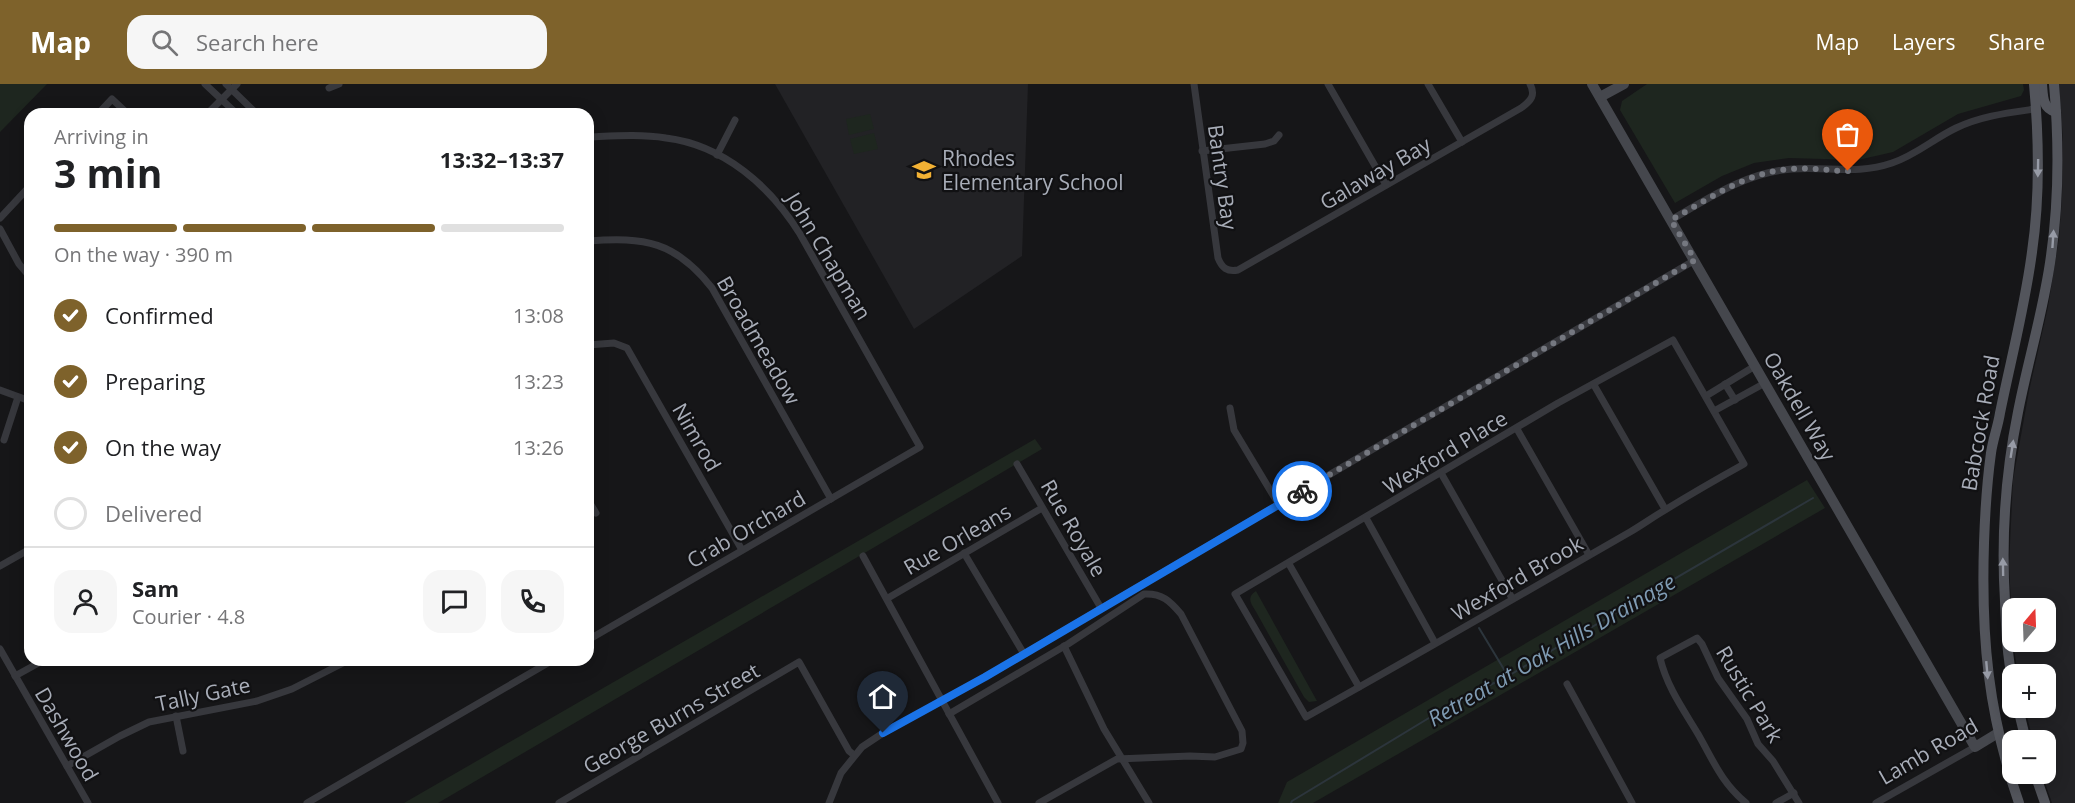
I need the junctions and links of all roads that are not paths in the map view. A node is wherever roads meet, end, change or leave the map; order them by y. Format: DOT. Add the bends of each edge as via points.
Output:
graph roads {
  1 [pos="206,84"];
  2 [pos="339,84"];
  3 [pos="1194,84"];
  4 [pos="1328,84"];
  5 [pos="1428,84"];
  6 [pos="1530,84"];
  7 [pos="1592,84"];
  8 [pos="1624,84"];
  9 [pos="2034,84"];
  10 [pos="2042,84"];
  11 [pos="2054,84"];
  12 [pos="231,86"];
  13 [pos="329,88"];
  14 [pos="1600,98"];
  15 [pos="221,99"];
  16 [pos="104,108"];
  17 [pos="122,108"];
  18 [pos="213,108"];
  19 [pos="231,108"];
  20 [pos="251,108"];
  21 [pos="2035,109"];
  22 [pos="2056,112"];
  23 [pos="735,120"];
  24 [pos="1279,135"];
  25 [pos="594,137"];
  26 [pos="1462,142"];
  27 [pos="1203,151"];
  28 [pos="717,155"];
  29 [pos="1386,185"];
  30 [pos="24,192"];
  31 [pos="0,218"];
  32 [pos="1671,220"];
  33 [pos="0,229"];
  34 [pos="594,241"];
  35 [pos="1695,260"];
  36 [pos="24,270"];
  37 [pos="1227,270"];
  38 [pos="2025,293"];
  39 [pos="2045,297"];
  40 [pos="594,345"];
  41 [pos="1755,366"];
  42 [pos="1764,383"];
  43 [pos="1725,384"];
  44 [pos="1594,385"];
  45 [pos="0,390"];
  46 [pos="1706,396"];
  47 [pos="18,397"];
  48 [pos="24,399"];
  49 [pos="1735,400"];
  50 [pos="1230,408"];
  51 [pos="1714,411"];
  52 [pos="1516,429"];
  53 [pos="4,440"];
  54 [pos="920,447"];
  55 [pos="1017,465"];
  56 [pos="1441,473"];
  57 [pos="831,499"];
  58 [pos="1279,505"];
  59 [pos="1042,508"];
  60 [pos="1665,509"];
  61 [pos="594,510"];
  62 [pos="596,513"];
  63 [pos="1366,518"];
  64 [pos="742,550"];
  65 [pos="24,552"];
  66 [pos="964,553"];
  67 [pos="1589,555"];
  68 [pos="863,556"];
  69 [pos="1289,564"];
  70 [pos="0,566"];
  71 [pos="888,598"];
  72 [pos="1512,598"];
  73 [pos="2005,598"];
  74 [pos="1101,608"];
  75 [pos="2002,626"];
  76 [pos="1984,628"];
  77 [pos="1062,632"];
  78 [pos="594,636"];
  79 [pos="1052,638"];
  80 [pos="1435,643"];
  81 [pos="1064,646"];
  82 [pos="0,649"];
  83 [pos="1024,654"];
  84 [pos="33,666"];
  85 [pos="337,666"];
  86 [pos="544,666"];
  87 [pos="15,676"];
  88 [pos="1567,684"];
  89 [pos="1359,687"];
  90 [pos="943,700"];
  91 [pos="949,714"];
  92 [pos="176,716"];
  93 [pos="1306,717"];
  94 [pos="1998,733"];
  95 [pos="1975,747"];
  96 [pos="183,751"];
  97 [pos="854,755"];
  98 [pos="1123,759"];
  99 [pos="67,766"];
  100 [pos="2038,784"];
  101 [pos="1794,793"];
  102 [pos="570,800"];
  103 [pos="1779,802"];
  104 [pos="88,803"];
  105 [pos="307,803"];
  106 [pos="559,803"];
  107 [pos="830,803"];
  108 [pos="998,803"];
  109 [pos="1039,803"];
  110 [pos="1149,803"];
  111 [pos="1632,803"];
  112 [pos="1746,803"];
  113 [pos="1799,803"];
  114 [pos="1876,803"];
  115 [pos="2019,803"];
  116 [pos="2045,803"];
  1 -- 15 [label="street"];
  2 -- 13 [label="street"];
  3 -- 27 [label="street, Bantry Bay"];
  4 -- 29 [label="street"];
  5 -- 26 [label="street"];
  6 -- 26 [label="street, Galaway Bay" via="1532,99"];
  7 -- 14 [label="street, Oakdell Way"];
  8 -- 14 [label="street"];
  9 -- 21 [label="main road, Babcock Road"];
  10 -- 22 [label="main road" via="2044,104"];
  11 -- 22 [label="main road, Babcock Road"];
  12 -- 15 [label="street"];
  12 -- 20 [label="street"];
  14 -- 32 [label="street, Oakdell Way"];
  15 -- 18 [label="street"];
  15 -- 19 [label="street"];
  16 -- 17 [label="street" via="112,99"];
  21 -- 32 [label="street" via="1969,122 1906,157 1876,167 1844,171 1791,169 1754,176"];
  21 -- 38 [label="main road, Babcock Road, one-way" via="2037,200"];
  39 -- 22 [label="main road, Babcock Road, one-way" via="2056,191"];
  23 -- 28 [label="street"];
  24 -- 27 [label="street" via="1265,144"];
  25 -- 28 [label="street, John Chapman" via="669,138"];
  26 -- 29 [label="street, Galaway Bay"];
  27 -- 37 [label="street, Bantry Bay" via="1218,258"];
  28 -- 54 [label="street, John Chapman" via="762,185 789,215"];
  29 -- 37 [label="street, Galaway Bay" via="1238,270"];
  30 -- 31 [label="street"];
  32 -- 35 [label="street, Oakdell Way"];
  33 -- 36 [label="street"];
  34 -- 57 [label="street, Broadmeadow" via="648,242 669,250 696,269 712,288"];
  35 -- 41 [label="street, Oakdell Way"];
  35 -- 58 [label="street"];
  38 -- 39 [label="main road"];
  38 -- 76 [label="main road, Babcock Road" via="1991,452"];
  73 -- 39 [label="main road, Babcock Road, one-way" via="2004,507 2018,411"];
  40 -- 64 [label="street, Nimrod" via="620,344 627,348"];
  41 -- 42 [label="street, Oakdell Way"];
  41 -- 43 [label="street"];
  42 -- 49 [label="street"];
  42 -- 95 [label="street, Oakdell Way"];
  43 -- 46 [label="street"];
  43 -- 49 [label="street"];
  44 -- 46 [label="street, Wexford Place" via="1673,340"];
  44 -- 52 [label="street, Wexford Place"];
  44 -- 60 [label="street"];
  45 -- 47 [label="street"];
  46 -- 51 [label="street"];
  47 -- 48 [label="street"];
  47 -- 53 [label="street"];
  49 -- 51 [label="street"];
  50 -- 58 [label="street" via="1234,430"];
  51 -- 60 [label="street, Wexford Brook" via="1744,464"];
  52 -- 56 [label="street, Wexford Place"];
  52 -- 67 [label="street"];
  54 -- 57 [label="street, Crab Orchard"];
  55 -- 59 [label="street, Rue Royale"];
  56 -- 63 [label="street, Wexford Place"];
  56 -- 72 [label="street"];
  57 -- 64 [label="street, Crab Orchard"];
  58 -- 74 [label="street"];
  59 -- 66 [label="street, Rue Orleans"];
  59 -- 74 [label="street, Rue Royale"];
  60 -- 67 [label="street, Wexford Brook"];
  61 -- 62 [label="street"];
  63 -- 69 [label="street, Wexford Place"];
  63 -- 80 [label="street"];
  64 -- 78 [label="street, Crab Orchard"];
  65 -- 70 [label="street"];
  66 -- 71 [label="street, Rue Orleans"];
  66 -- 83 [label="street"];
  67 -- 72 [label="street, Wexford Brook"];
  68 -- 71 [label="street"];
  69 -- 89 [label="street"];
  69 -- 93 [label="street, Wexford Place" via="1235,594"];
  71 -- 90 [label="street"];
  72 -- 80 [label="street, Wexford Brook"];
  74 -- 77 [label="street"];
  75 -- 76 [label="main road"];
  76 -- 94 [label="main road, Babcock Road, one-way"];
  77 -- 79 [label="street"];
  77 -- 81 [label="street"];
  79 -- 81 [label="street"];
  79 -- 83 [label="street"];
  80 -- 89 [label="street, Wexford Brook"];
  81 -- 91 [label="street"];
  81 -- 98 [label="street"];
  81 -- 98 [label="street" via="1144,594 1167,598 1181,614 1242,732 1240,749 1215,757"];
  82 -- 87 [label="street, Dashwood"];
  83 -- 90 [label="street"];
  84 -- 87 [label="street"];
  85 -- 92 [label="street, Tally Gate" via="257,701"];
  86 -- 105 [label="street"];
  87 -- 99 [label="street, Dashwood"];
  88 -- 111 [label="street"];
  89 -- 93 [label="street, Wexford Brook"];
  90 -- 91 [label="street"];
  90 -- 97 [label="street" via="883,733"];
  91 -- 108 [label="street"];
  92 -- 96 [label="street"];
  92 -- 99 [label="street, Tally Gate" via="134,728"];
  94 -- 95 [label="street, Lamb Road"];
  94 -- 115 [label="main road, Babcock Road"];
  95 -- 114 [label="street, Lamb Road"];
  97 -- 102 [label="street, George Burns Street" via="799,662"];
  97 -- 107 [label="street" via="836,783"];
  98 -- 109 [label="street"];
  98 -- 110 [label="street"];
  99 -- 104 [label="street, Dashwood"];
  100 -- 116 [label="main road"];
  101 -- 103 [label="street"];
  101 -- 112 [label="street, Rustic Park" via="1758,744 1697,638 1660,658 1662,668 1719,775"];
  101 -- 113 [label="street, Rustic Park"];
  102 -- 106 [label="street, George Burns Street"];
}
